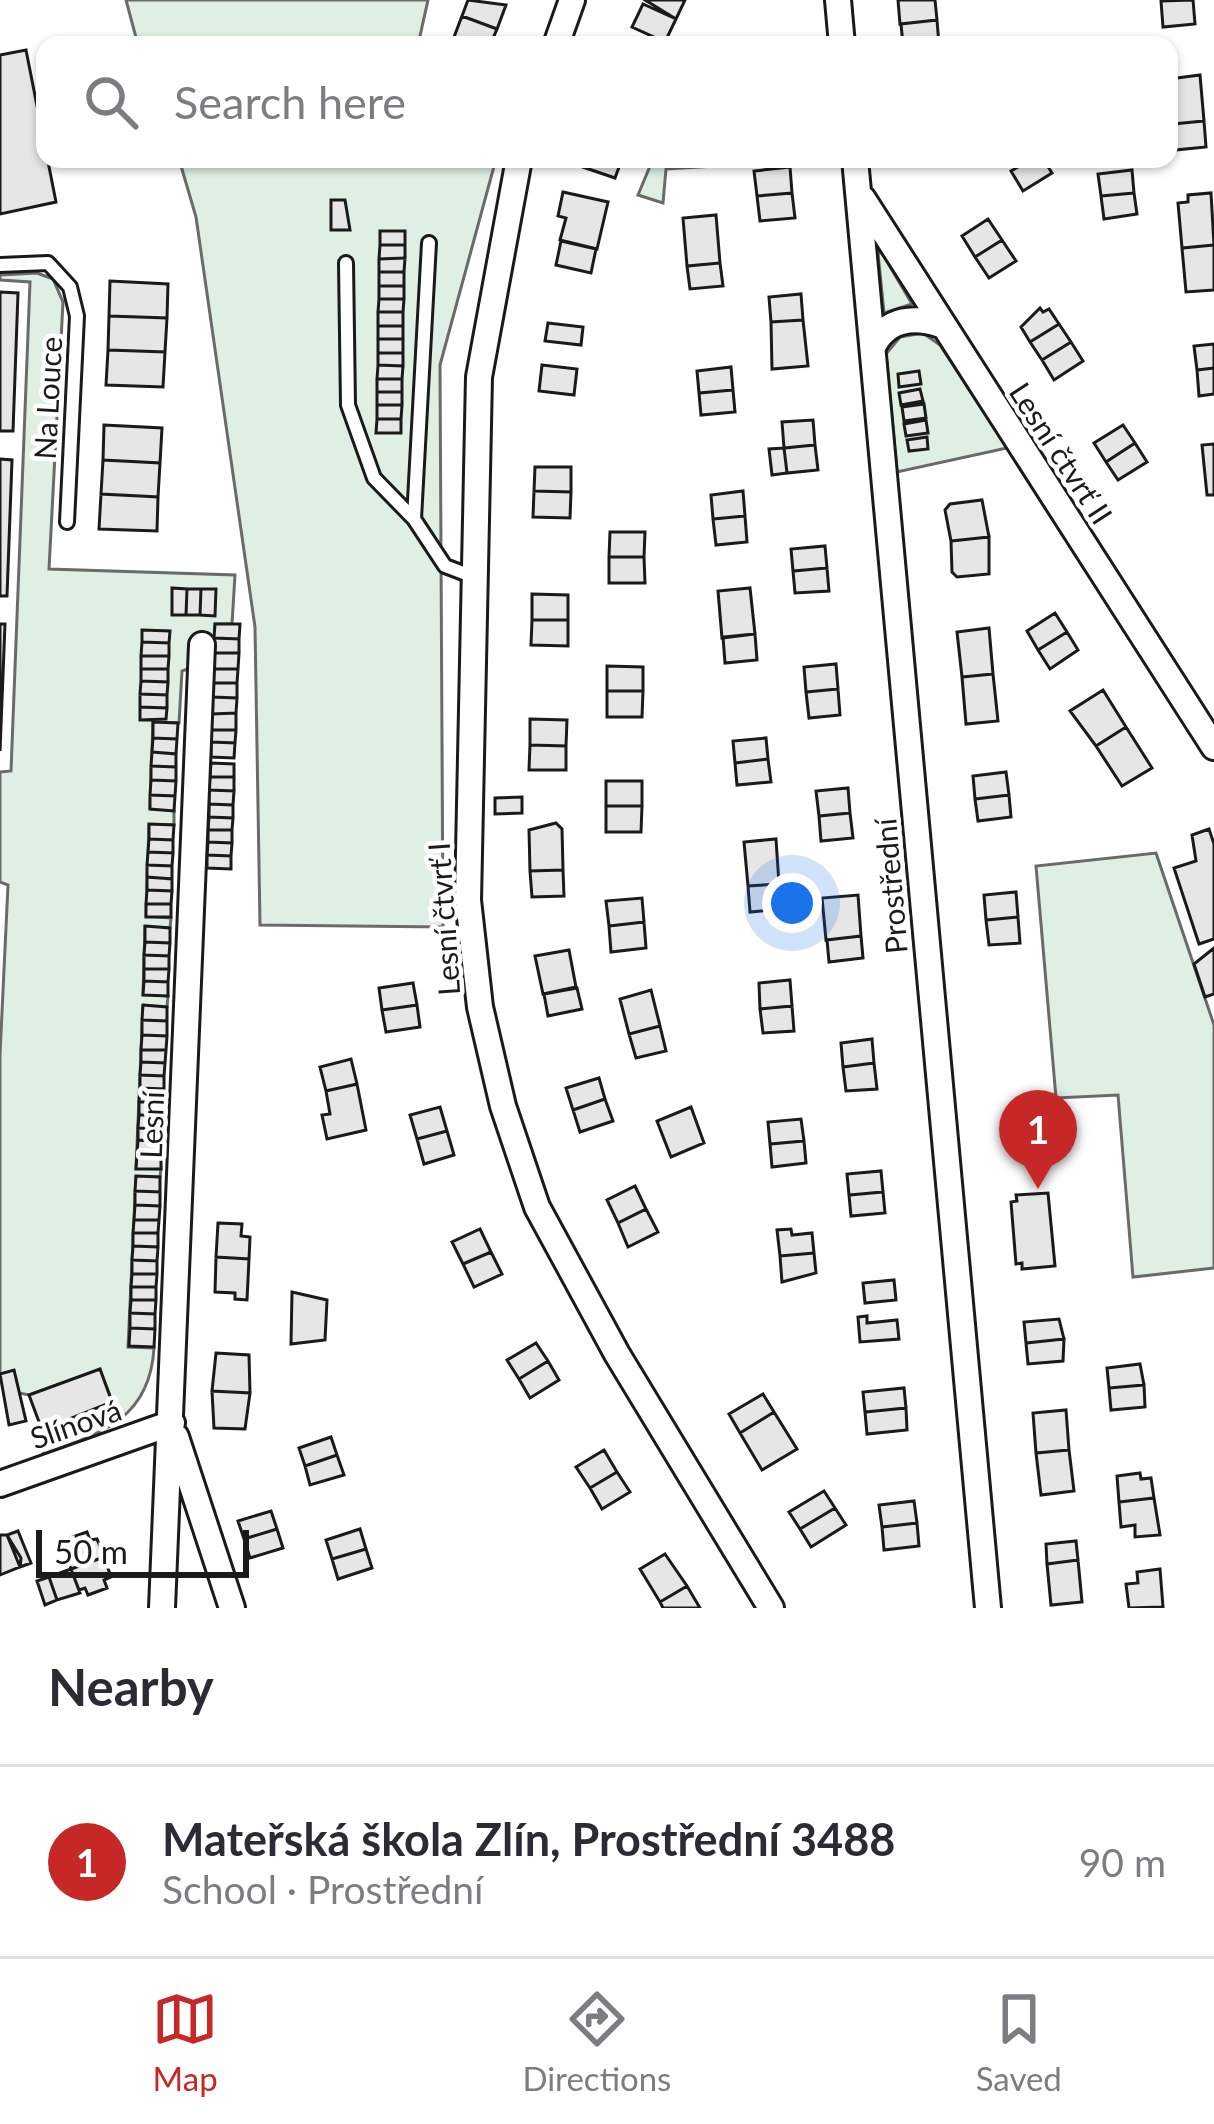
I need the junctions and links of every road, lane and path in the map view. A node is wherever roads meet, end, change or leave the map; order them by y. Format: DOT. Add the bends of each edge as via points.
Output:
graph roads {
  1 [pos="572,0"];
  2 [pos="838,0"];
  3 [pos="559,36"];
  4 [pos="841,36"];
  5 [pos="517,168"];
  6 [pos="856,168"];
  7 [pos="858,192"];
  8 [pos="429,244"];
  9 [pos="346,263"];
  10 [pos="0,266"];
  11 [pos="941,326"];
  12 [pos="874,345"];
  13 [pos="414,519"];
  14 [pos="67,523"];
  15 [pos="475,578"];
  16 [pos="202,645"];
  17 [pos="1214,747"];
  18 [pos="172,1423"];
  19 [pos="0,1484"];
  20 [pos="162,1608"];
  21 [pos="232,1608"];
  22 [pos="772,1608"];
  23 [pos="988,1608"];
  1 -- 3 [label="street"];
  2 -- 4 [label="street"];
  5 -- 15 [label="street, Lesní čtvrť I" via="479,377"];
  6 -- 7 [label="street, Prostřední"];
  7 -- 11 [label="street, Lesní čtvrť II"];
  7 -- 12 [label="street, Prostřední"];
  8 -- 13 [label="lane"];
  9 -- 13 [label="lane" via="348,405 374,478"];
  10 -- 14 [label="lane, Na Louce" via="47,263 70,287 77,316"];
  11 -- 12 [label="street" via="904,321"];
  11 -- 17 [label="street, Lesní čtvrť II"];
  12 -- 23 [label="street, Prostřední"];
  13 -- 15 [label="lane" via="446,566"];
  15 -- 22 [label="street, Lesní čtvrť I" via="469,932 503,1106 572,1276"];
  16 -- 18 [label="street, Lesní"];
  18 -- 19 [label="street, Slínová"];
  18 -- 20 [label="street, Lesní"];
  18 -- 21 [label="street"];
}
